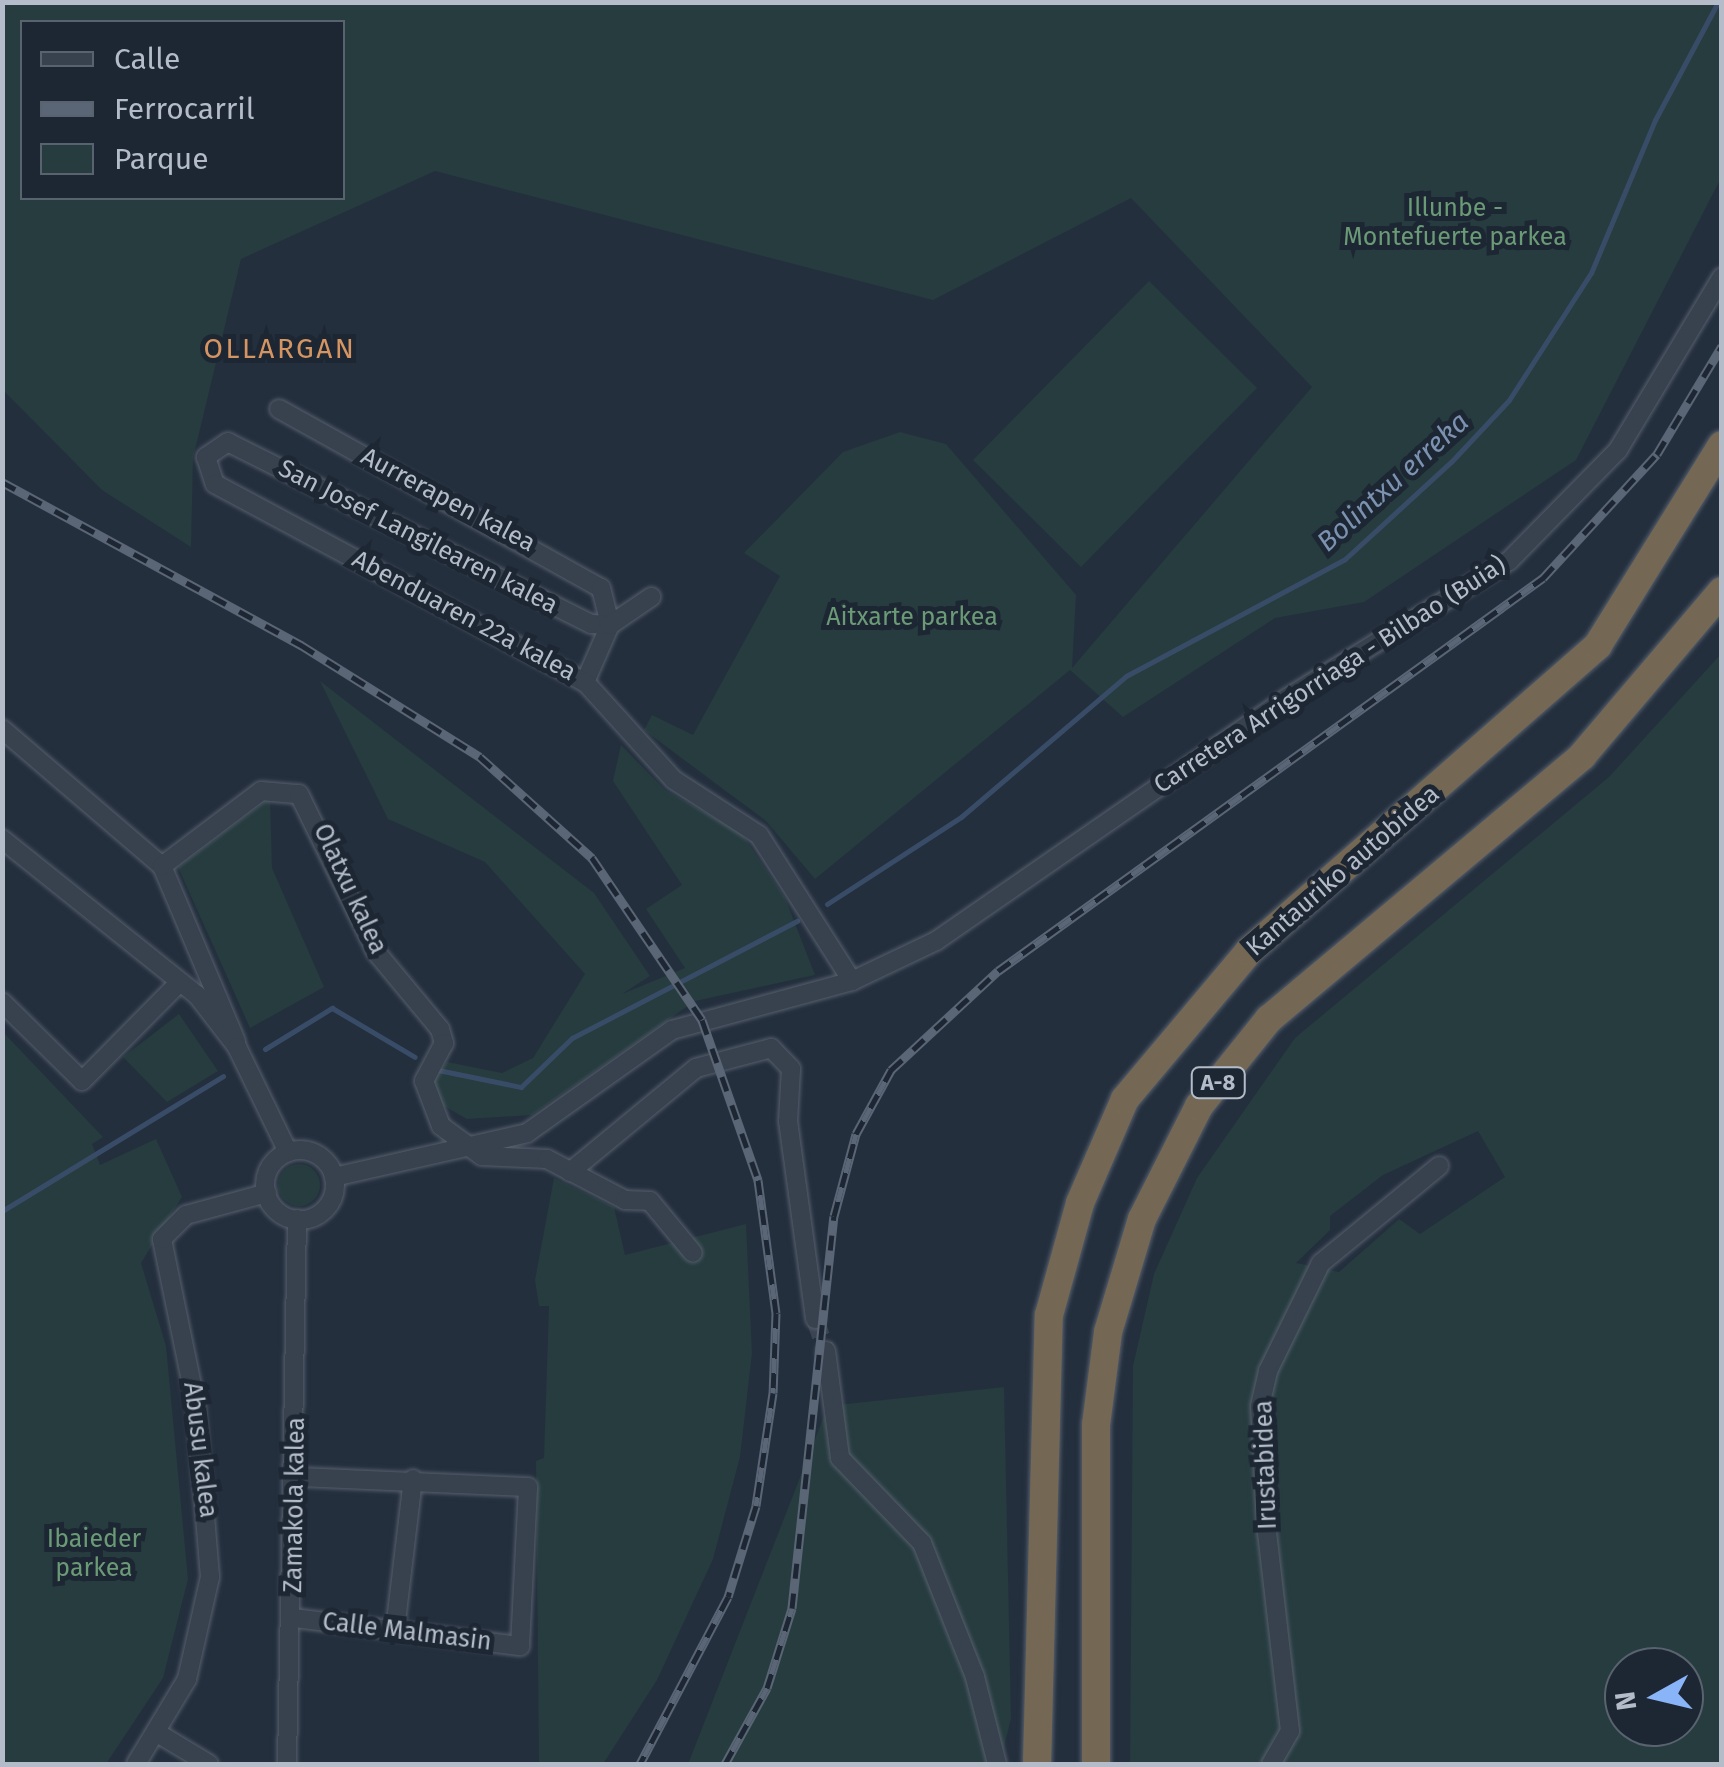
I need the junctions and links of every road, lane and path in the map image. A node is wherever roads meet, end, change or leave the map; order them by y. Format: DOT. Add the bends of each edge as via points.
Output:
graph roads {
  1 [pos="1722,277"];
  2 [pos="278,410"];
  3 [pos="228,442"];
  4 [pos="1722,445"];
  5 [pos="1722,484"];
  6 [pos="1722,591"];
  7 [pos="651,597"];
  8 [pos="1617,624"];
  9 [pos="610,625"];
  10 [pos="585,682"];
  11 [pos="2,729"];
  12 [pos="2,839"];
  13 [pos="162,866"];
  14 [pos="852,981"];
  15 [pos="180,982"];
  16 [pos="2,1002"];
  17 [pos="237,1046"];
  18 [pos="441,1126"];
  19 [pos="462,1144"];
  20 [pos="288,1152"];
  21 [pos="432,1153"];
  22 [pos="1439,1166"];
  23 [pos="570,1172"];
  24 [pos="334,1176"];
  25 [pos="266,1194"];
  26 [pos="297,1220"];
  27 [pos="694,1253"];
  28 [pos="815,1319"];
  29 [pos="826,1350"];
  30 [pos="296,1477"];
  31 [pos="413,1478"];
  32 [pos="294,1618"];
  33 [pos="395,1630"];
  34 [pos="160,1734"];
  35 [pos="136,1764"];
  36 [pos="209,1764"];
  37 [pos="287,1764"];
  38 [pos="997,1764"];
  39 [pos="1037,1764"];
  40 [pos="1096,1764"];
  41 [pos="1271,1764"];
  1 -- 14 [label="street, Carretera Arrigorriaga - Bilbao (Buia)" via="1618,450 1509,561 1258,718 936,942"];
  2 -- 9 [label="street, Aurrerapen kalea" via="554,556 610,601"];
  3 -- 9 [label="street, San Josef Langilearen kalea" via="591,624"];
  3 -- 10 [label="street, Abenduaren 22a kalea" via="211,449 206,470 214,484"];
  4 -- 8 [label="highway, Kantauriko autobidea / A-8"];
  5 -- 8 [label="highway" via="1666,570"];
  6 -- 40 [label="highway, A-8" via="1582,756 1269,1020 1199,1106 1142,1219 1108,1332 1096,1425"];
  7 -- 9 [label="street"];
  8 -- 39 [label="highway, Kantauriko autobidea / A-8" via="1508,732 1249,951 1126,1099 1080,1203 1050,1315"];
  9 -- 10 [label="street"];
  10 -- 14 [label="street, Abenduaren 22a kalea" via="674,780 759,835 789,871"];
  11 -- 13 [label="street"];
  12 -- 15 [label="street"];
  13 -- 17 [label="street"];
  13 -- 18 [label="street, Olatxu kalea" via="261,791 299,794 376,952 440,1029 444,1044 424,1081"];
  14 -- 19 [label="street, Carretera Arrigorriaga - Bilbao (Buia)" via="692,1022 548,1123"];
  15 -- 16 [label="street" via="82,1080"];
  15 -- 17 [label="street"];
  17 -- 20 [label="street"];
  18 -- 19 [label="street"];
  18 -- 21 [label="street"];
  19 -- 21 [label="street, Carretera Arrigorriaga - Bilbao (Buia)"];
  19 -- 23 [label="street"];
  20 -- 24 [label="street" via="322,1157"];
  20 -- 25 [label="street" via="272,1164"];
  21 -- 24 [label="street, Carretera Arrigorriaga - Bilbao (Buia)"];
  22 -- 41 [label="street, Irustabidea" via="1321,1263 1268,1371 1260,1406 1266,1523 1290,1731"];
  23 -- 27 [label="street" via="625,1200 650,1201"];
  23 -- 28 [label="street" via="696,1068 771,1048 791,1069 788,1121"];
  24 -- 26 [label="street" via="327,1208"];
  25 -- 26 [label="street"];
  25 -- 34 [label="street, Abusu kalea" via="186,1216 162,1239 196,1404 210,1577 188,1679"];
  26 -- 30 [label="street, Zamakola kalea"];
  29 -- 38 [label="street" via="840,1458 922,1543 975,1677"];
  30 -- 31 [label="street"];
  30 -- 32 [label="street, Zamakola kalea"];
  31 -- 33 [label="street"];
  31 -- 33 [label="street, Calle Malmasin" via="522,1482 520,1646"];
  32 -- 33 [label="street, Calle Malmasin"];
  32 -- 37 [label="street, Zamakola kalea"];
  34 -- 35 [label="street, Abusu kalea"];
  34 -- 36 [label="street"];
}
